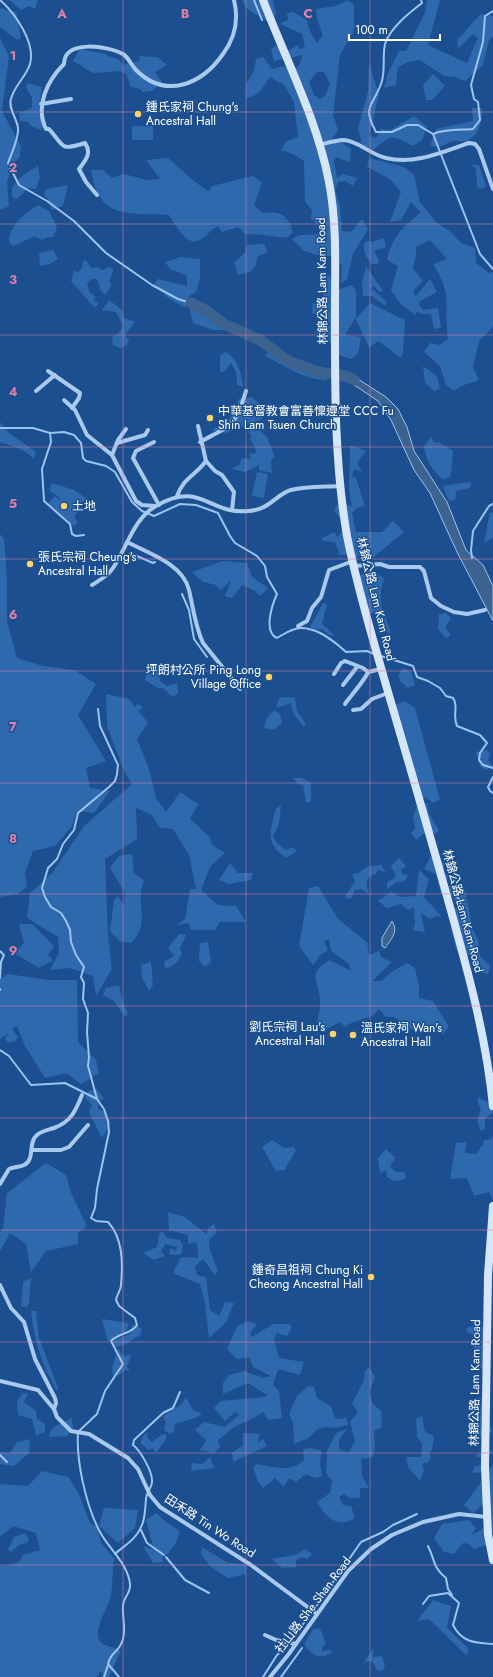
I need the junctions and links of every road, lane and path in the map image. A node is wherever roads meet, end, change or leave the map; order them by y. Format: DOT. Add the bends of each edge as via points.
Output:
graph roads {
  1 [pos="234,0"];
  2 [pos="263,0"];
  3 [pos="71,99"];
  4 [pos="42,104"];
  5 [pos="319,145"];
  6 [pos="493,189"];
  7 [pos="97,195"];
  8 [pos="48,371"];
  9 [pos="55,375"];
  10 [pos="36,391"];
  11 [pos="246,391"];
  12 [pos="64,400"];
  13 [pos="72,408"];
  14 [pos="198,426"];
  15 [pos="126,429"];
  16 [pos="148,430"];
  17 [pos="154,442"];
  18 [pos="200,442"];
  19 [pos="117,443"];
  20 [pos="112,455"];
  21 [pos="206,461"];
  22 [pos="340,486"];
  23 [pos="177,496"];
  24 [pos="157,505"];
  25 [pos="232,510"];
  26 [pos="127,542"];
  27 [pos="353,564"];
  28 [pos="92,585"];
  29 [pos="485,610"];
  30 [pos="298,626"];
  31 [pos="381,666"];
  32 [pos="357,667"];
  33 [pos="368,672"];
  34 [pos="334,674"];
  35 [pos="343,685"];
  36 [pos="240,688"];
  37 [pos="389,693"];
  38 [pos="345,704"];
  39 [pos="354,710"];
  40 [pos="82,1095"];
  41 [pos="493,1106"];
  42 [pos="88,1125"];
  43 [pos="32,1150"];
  44 [pos="0,1184"];
  45 [pos="493,1206"];
  46 [pos="0,1285"];
  47 [pos="0,1380"];
  48 [pos="54,1409"];
  49 [pos="487,1517"];
  50 [pos="493,1560"];
  51 [pos="317,1614"];
  52 [pos="265,1635"];
  53 [pos="296,1644"];
  54 [pos="270,1677"];
  1 -- 4 [label="street" via="236,18 233,39 217,61 189,84 170,87 151,81 136,70 125,55 106,48 78,47 71,50 64,60 64,64 47,89"];
  2 -- 5 [label="main road, 林錦公路 Lam Kam Road"];
  3 -- 4 [label="street"];
  4 -- 7 [label="street" via="41,118 46,129 49,129 61,145 66,147 85,143 88,147 88,157 79,169"];
  5 -- 6 [label="street" via="344,140 386,158 411,160 427,158 469,143 474,144 479,149"];
  5 -- 22 [label="main road, 林錦公路 Lam Kam Road" via="330,183 334,219 335,368"];
  8 -- 9 [label="street"];
  9 -- 10 [label="street"];
  9 -- 13 [label="street" via="80,393"];
  11 -- 18 [label="street" via="239,415 233,424"];
  12 -- 13 [label="street"];
  13 -- 20 [label="street" via="87,435"];
  14 -- 18 [label="street"];
  15 -- 19 [label="street"];
  16 -- 19 [label="street" via="144,435"];
  17 -- 24 [label="street" via="136,451 133,458"];
  18 -- 21 [label="street"];
  19 -- 20 [label="street"];
  20 -- 24 [label="street" via="136,501 142,505"];
  21 -- 23 [label="street" via="198,472 181,485"];
  21 -- 25 [label="street" via="214,471 222,475 234,492"];
  22 -- 25 [label="street" via="291,490 262,508 249,511"];
  22 -- 27 [label="main road, 林錦公路 Lam Kam Road"];
  23 -- 24 [label="street"];
  23 -- 25 [label="street" via="194,496"];
  24 -- 26 [label="street" via="142,518"];
  26 -- 28 [label="street" via="112,570"];
  26 -- 36 [label="street" via="168,564 181,575 189,589 203,643"];
  27 -- 29 [label="street" via="420,567 424,571 431,598 441,606 467,614"];
  27 -- 30 [label="street" via="329,570 321,597 312,608 307,621"];
  27 -- 31 [label="main road, 林錦公路 Lam Kam Road"];
  31 -- 33 [label="street"];
  31 -- 37 [label="main road, 林錦公路 Lam Kam Road"];
  32 -- 33 [label="street"];
  32 -- 34 [label="street" via="343,662"];
  32 -- 35 [label="street"];
  33 -- 38 [label="street"];
  37 -- 39 [label="street" via="372,699 360,709"];
  37 -- 41 [label="main road, 林錦公路 Lam Kam Road" via="476,1003 486,1047"];
  40 -- 43 [label="street" via="77,1109 67,1121 37,1135 32,1141"];
  42 -- 43 [label="street" via="69,1147 61,1150"];
  43 -- 44 [label="street" via="27,1163 9,1169"];
  45 -- 49 [label="main road, 林錦公路 Lam Kam Road" via="488,1275 485,1467"];
  46 -- 48 [label="street" via="11,1308 24,1322 35,1359 55,1398"];
  47 -- 48 [label="street" via="36,1389"];
  48 -- 51 [label="street, 田禾路 Tin Wo Road" via="57,1416 74,1432 92,1435 128,1458 140,1472 150,1495 163,1509 240,1557"];
  49 -- 50 [label="main road, 林錦公路 Lam Kam Road"];
  49 -- 51 [label="street, 社山路 She Shan Road" via="452,1515 422,1522 388,1538 356,1562"];
  51 -- 53 [label="street, 社山路 She Shan Road"];
  52 -- 53 [label="street"];
  53 -- 54 [label="street, 社山路 She Shan Road"];
}
